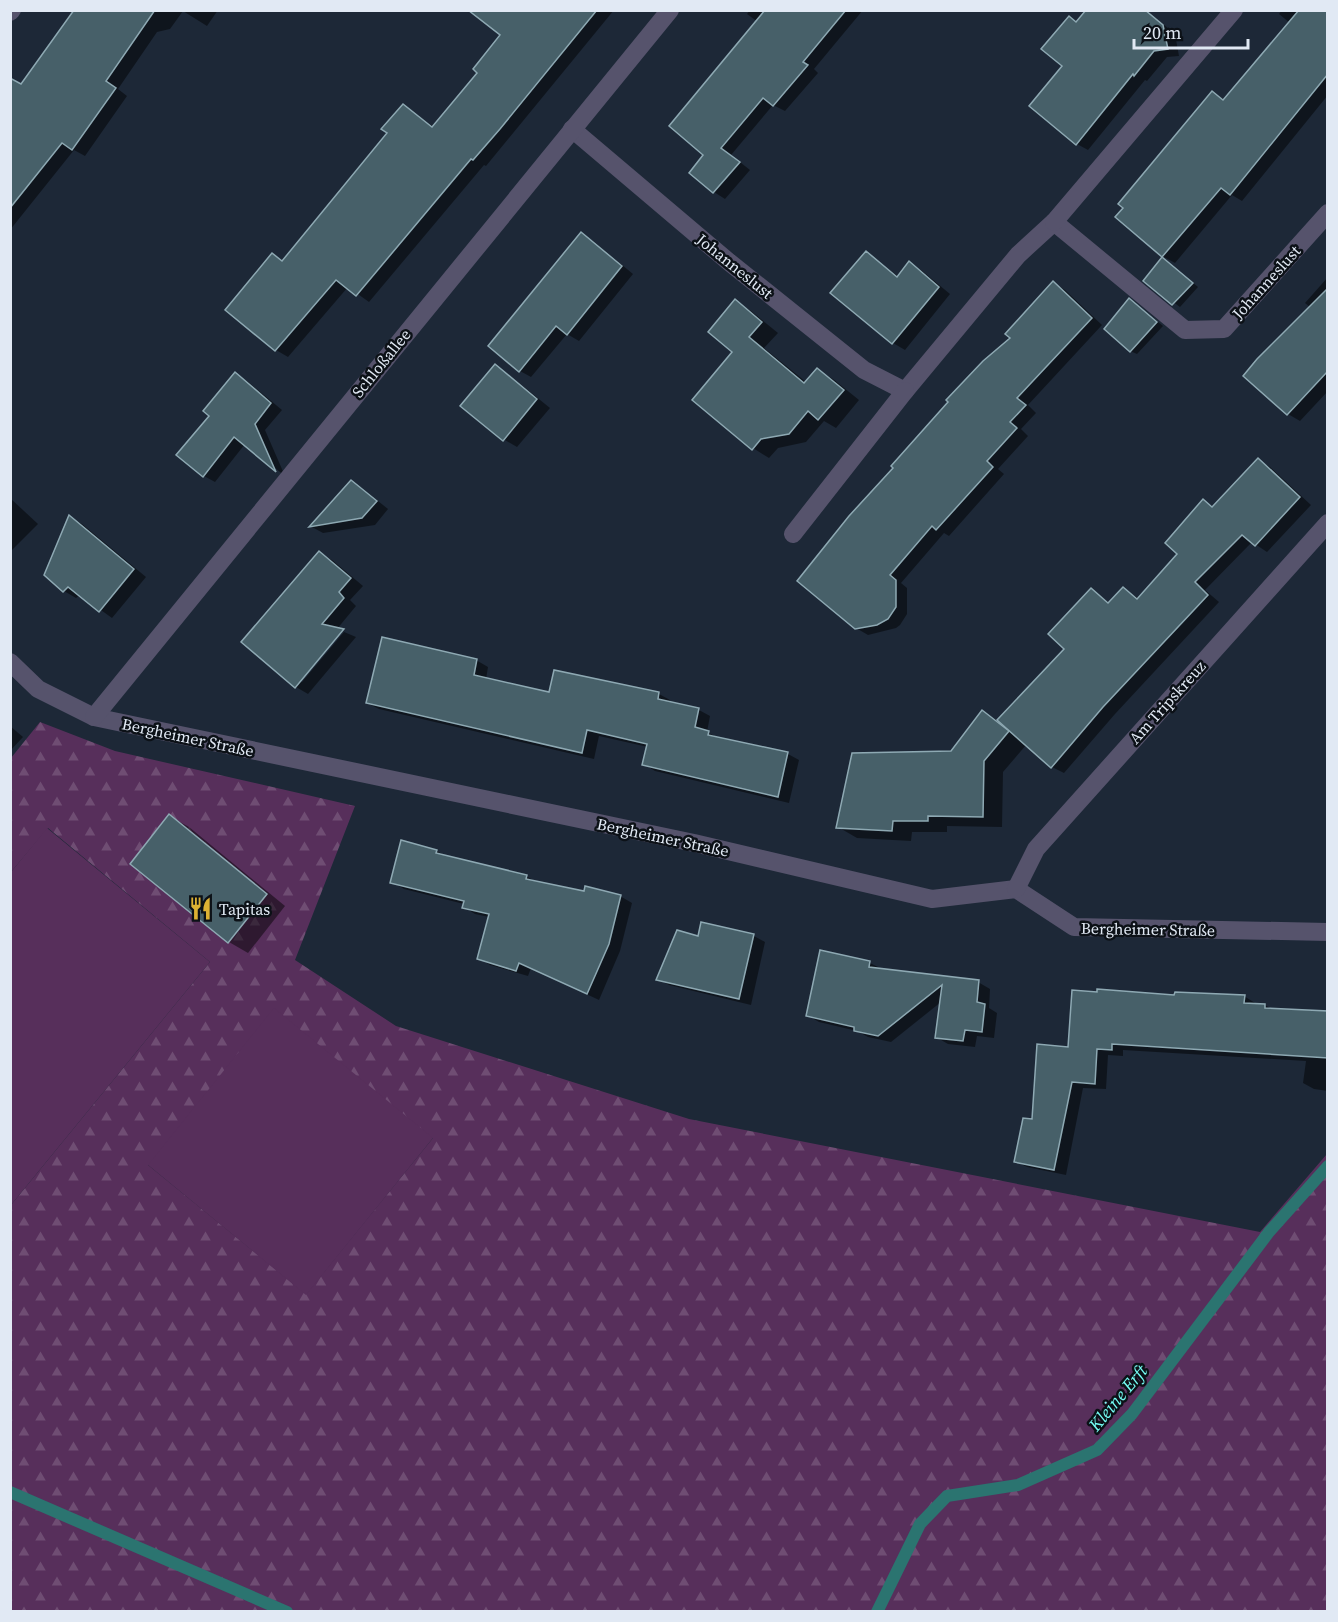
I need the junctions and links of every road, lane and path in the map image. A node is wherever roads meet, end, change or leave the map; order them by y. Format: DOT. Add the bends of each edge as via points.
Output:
graph roads {
  1 [pos="670,10"];
  2 [pos="1234,10"];
  3 [pos="572,129"];
  4 [pos="1328,213"];
  5 [pos="1054,222"];
  6 [pos="906,391"];
  7 [pos="1328,523"];
  8 [pos="793,534"];
  9 [pos="10,662"];
  10 [pos="94,717"];
  11 [pos="1016,889"];
  12 [pos="1328,932"];
  1 -- 3 [label="street, Schloßallee"];
  2 -- 5 [label="street"];
  3 -- 6 [label="street, Johanneslust" via="864,370"];
  3 -- 10 [label="street, Schloßallee"];
  4 -- 5 [label="street, Johanneslust" via="1224,329 1198,330 1185,330"];
  5 -- 6 [label="street" via="1018,255"];
  6 -- 8 [label="street"];
  7 -- 11 [label="street, Am Tripskreuz" via="1036,849"];
  9 -- 10 [label="street, Bergheimer Straße" via="38,689"];
  10 -- 11 [label="street, Bergheimer Straße" via="693,843 932,899"];
  11 -- 12 [label="street, Bergheimer Straße" via="1074,927"];
}
